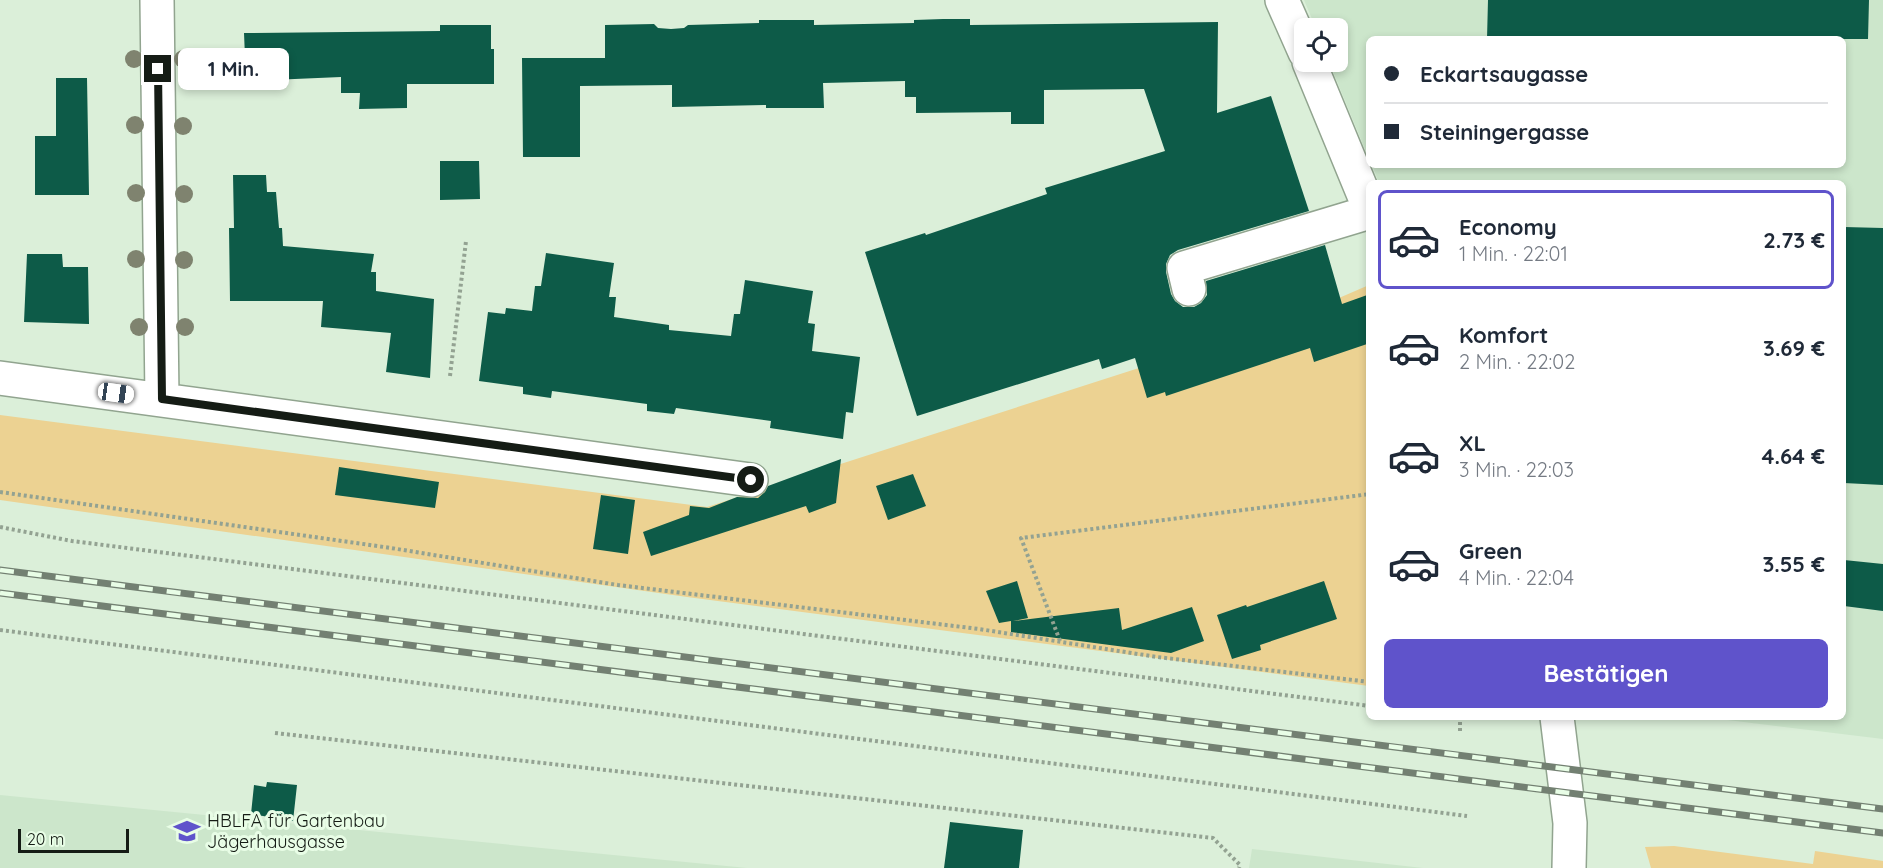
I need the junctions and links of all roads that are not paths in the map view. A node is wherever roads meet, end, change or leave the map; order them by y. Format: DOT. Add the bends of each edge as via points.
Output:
graph roads {
  1 [pos="157,0"];
  2 [pos="1282,0"];
  3 [pos="1294,27"];
  4 [pos="1313,72"];
  5 [pos="1366,201"];
  6 [pos="1366,212"];
  7 [pos="1189,290"];
  8 [pos="0,378"];
  9 [pos="162,399"];
  10 [pos="751,480"];
  11 [pos="1558,721"];
  12 [pos="1569,868"];
  1 -- 9 [label="street"];
  2 -- 3 [label="street"];
  4 -- 5 [label="street"];
  6 -- 7 [label="street" via="1184,268"];
  8 -- 9 [label="street"];
  9 -- 10 [label="street"];
  11 -- 12 [label="street" via="1569,823"];
}
